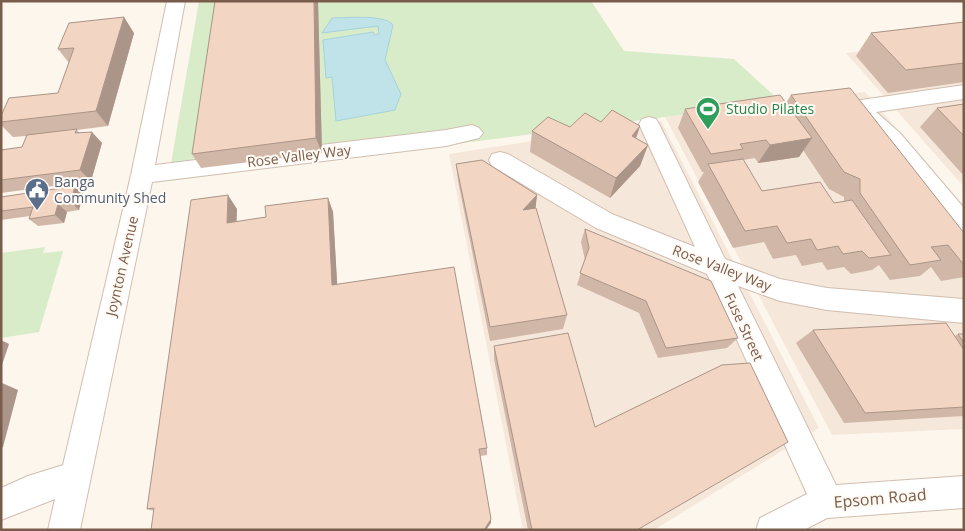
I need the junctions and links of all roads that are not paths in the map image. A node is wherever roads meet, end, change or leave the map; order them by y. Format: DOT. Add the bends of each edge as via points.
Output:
graph roads {
  1 [pos="176,1"];
  2 [pos="964,92"];
  3 [pos="964,103"];
  4 [pos="865,112"];
  5 [pos="650,124"];
  6 [pos="464,135"];
  7 [pos="500,160"];
  8 [pos="142,175"];
  9 [pos="964,225"];
  10 [pos="964,243"];
  11 [pos="717,267"];
  12 [pos="964,311"];
  13 [pos="75,477"];
  14 [pos="964,492"];
  15 [pos="827,502"];
  16 [pos="1,504"];
  17 [pos="64,530"];
  18 [pos="772,530"];
  1 -- 8 [label="street, Joynton Avenue"];
  2 -- 4 [label="street"];
  3 -- 4 [label="street"];
  4 -- 9 [label="street" via="892,138"];
  4 -- 10 [label="street" via="881,140"];
  5 -- 11 [label="street, Fuse Street"];
  6 -- 8 [label="street, Rose Valley Way"];
  7 -- 11 [label="street, Rose Valley Way" via="604,221"];
  8 -- 13 [label="street, Joynton Avenue"];
  11 -- 12 [label="street, Rose Valley Way" via="780,290 827,299"];
  11 -- 15 [label="street, Fuse Street"];
  13 -- 16 [label="street"];
  13 -- 17 [label="street, Joynton Avenue"];
  14 -- 15 [label="street, Epsom Road"];
  15 -- 18 [label="street, Epsom Road"];
}
